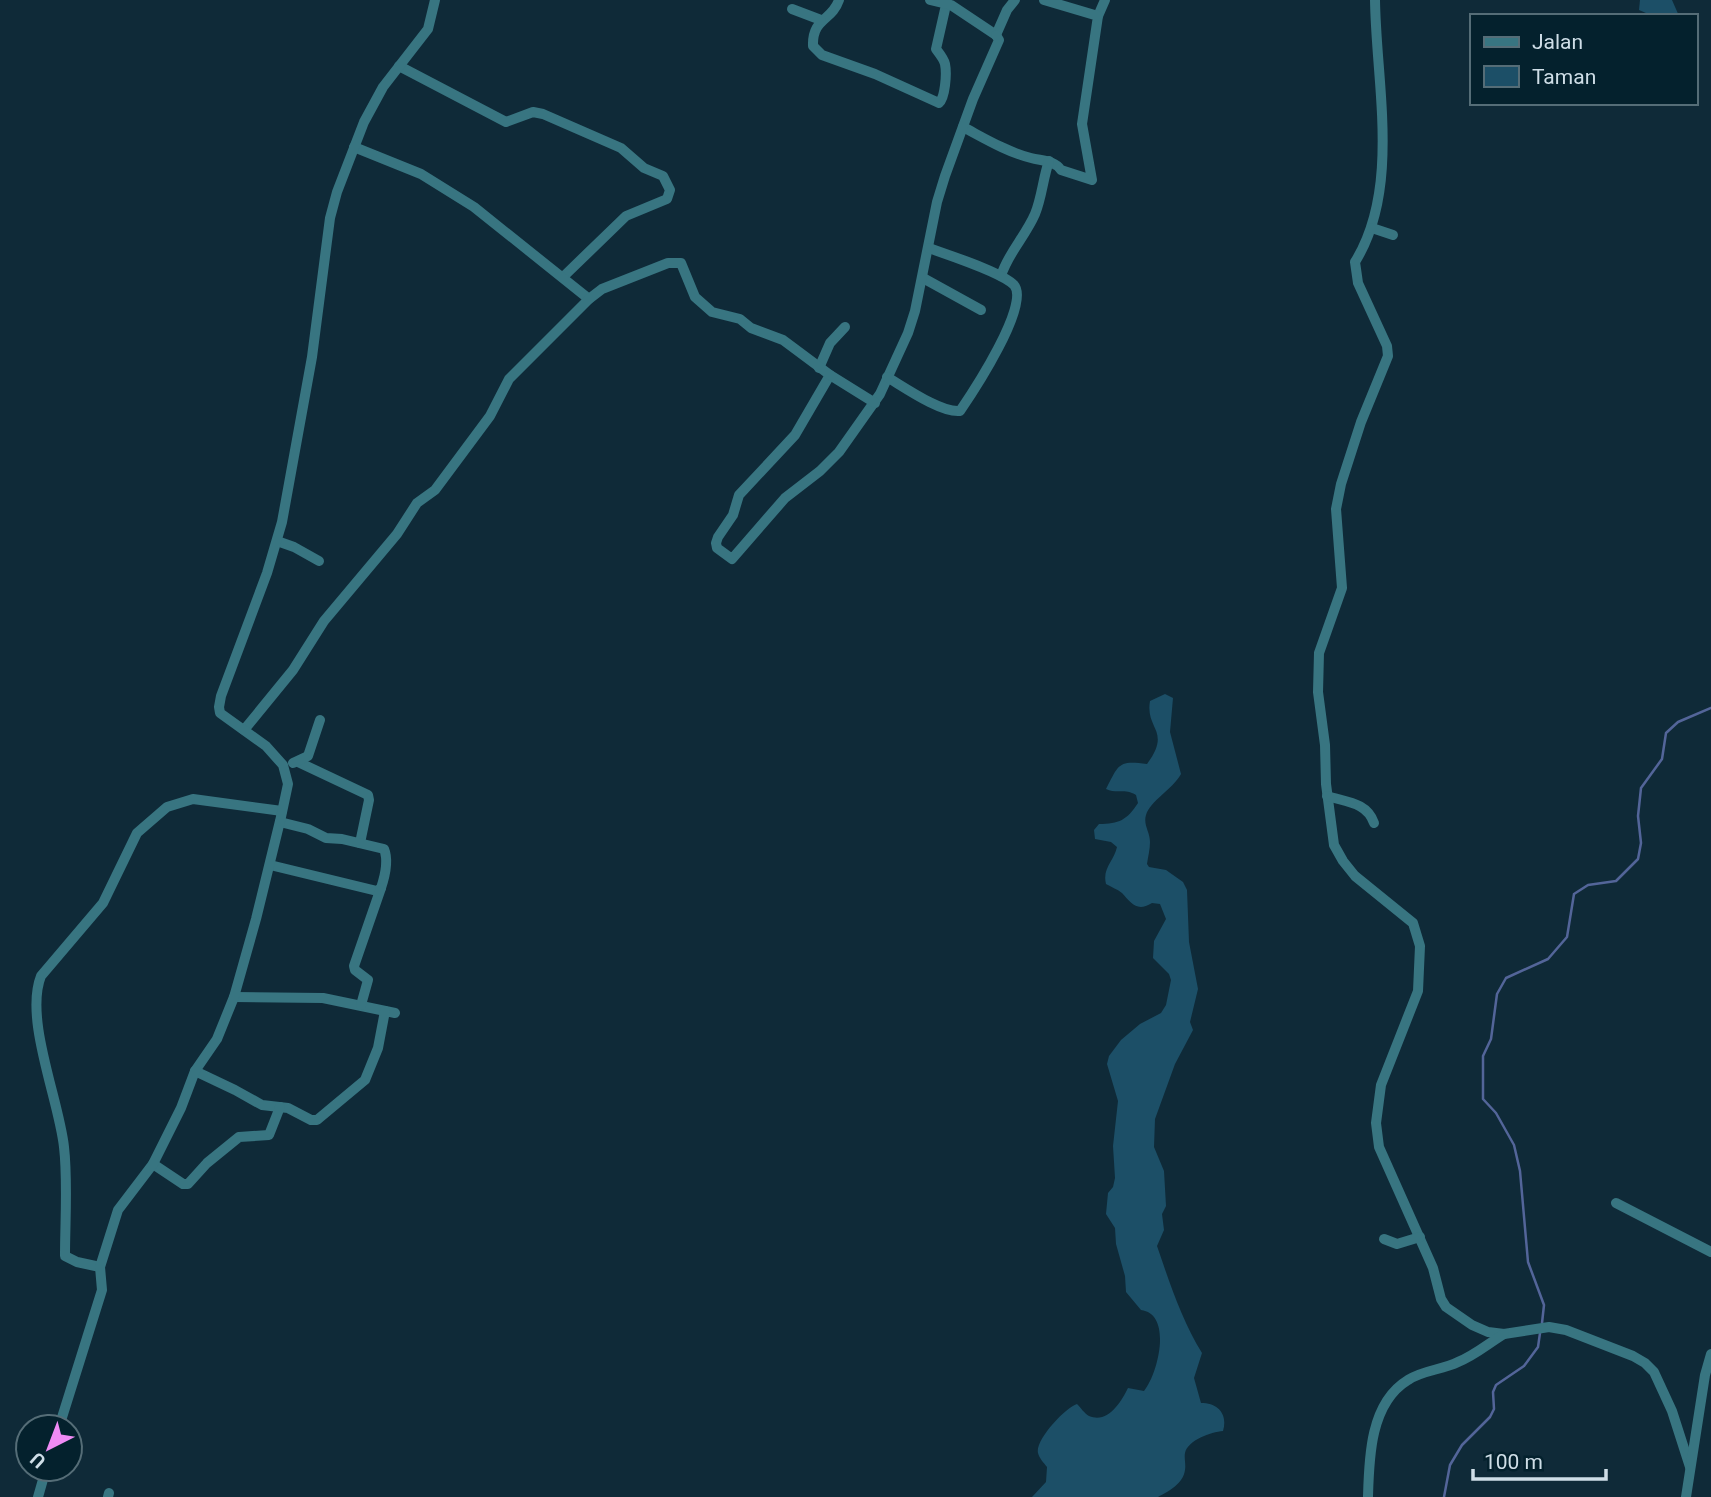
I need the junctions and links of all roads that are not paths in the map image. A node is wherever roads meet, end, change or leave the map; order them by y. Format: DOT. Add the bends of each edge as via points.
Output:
graph roads {
  1 [pos="435,0"];
  2 [pos="839,0"];
  3 [pos="930,0"];
  4 [pos="1015,0"];
  5 [pos="1044,0"];
  6 [pos="1105,0"];
  7 [pos="1374,0"];
  8 [pos="946,5"];
  9 [pos="792,9"];
  10 [pos="1098,16"];
  11 [pos="821,20"];
  12 [pos="996,35"];
  13 [pos="399,66"];
  14 [pos="963,127"];
  15 [pos="354,147"];
  16 [pos="1049,161"];
  17 [pos="1372,228"];
  18 [pos="1393,235"];
  19 [pos="929,248"];
  20 [pos="1002,276"];
  21 [pos="563,277"];
  22 [pos="923,278"];
  23 [pos="589,299"];
  24 [pos="981,310"];
  25 [pos="845,327"];
  26 [pos="819,368"];
  27 [pos="830,376"];
  28 [pos="887,377"];
  29 [pos="875,402"];
  30 [pos="277,541"];
  31 [pos="319,561"];
  32 [pos="320,720"];
  33 [pos="244,730"];
  34 [pos="298,762"];
  35 [pos="283,765"];
  36 [pos="1327,796"];
  37 [pos="281,817"];
  38 [pos="1374,823"];
  39 [pos="360,843"];
  40 [pos="270,865"];
  41 [pos="381,888"];
  42 [pos="234,997"];
  43 [pos="360,1006"];
  44 [pos="195,1071"];
  45 [pos="280,1107"];
  46 [pos="153,1164"];
  47 [pos="1616,1203"];
  48 [pos="1419,1237"];
  49 [pos="1384,1240"];
  50 [pos="1711,1252"];
  51 [pos="100,1267"];
  52 [pos="1504,1334"];
  53 [pos="1711,1354"];
  54 [pos="63,1413"];
  55 [pos="1690,1467"];
  56 [pos="1368,1497"];
  57 [pos="1686,1497"];
  1 -- 13 [label="street" via="428,29"];
  2 -- 11 [label="street"];
  3 -- 8 [label="street"];
  4 -- 12 [label="street"];
  5 -- 10 [label="street"];
  6 -- 10 [label="street"];
  7 -- 17 [label="street" via="1382,141 1381,186"];
  8 -- 11 [label="street" via="936,49 946,64 945,94 939,103 822,55 813,46"];
  8 -- 12 [label="street"];
  9 -- 11 [label="street"];
  10 -- 16 [label="street" via="1082,124 1092,180"];
  12 -- 14 [label="street" via="999,40"];
  13 -- 15 [label="street" via="372,107"];
  13 -- 21 [label="street" via="503,121 533,112 543,114 621,148 644,168 663,176 670,190 667,199 626,216"];
  14 -- 16 [label="street" via="1028,157"];
  14 -- 19 [label="street" via="937,202"];
  15 -- 21 [label="street" via="421,174 474,207"];
  15 -- 30 [label="street" via="330,218 313,356"];
  16 -- 20 [label="street" via="1035,213 1007,258"];
  17 -- 18 [label="street"];
  17 -- 36 [label="street" via="1355,262 1358,283 1388,356 1358,433 1336,509 1342,588 1318,653"];
  19 -- 20 [label="street"];
  19 -- 22 [label="street"];
  20 -- 28 [label="street" via="1017,289 1011,324 960,411 922,398"];
  21 -- 23 [label="street"];
  22 -- 24 [label="street"];
  22 -- 28 [label="street" via="908,333"];
  23 -- 26 [label="street" via="610,284 668,263 681,263 695,297 712,312 774,335"];
  23 -- 33 [label="street" via="506,382 490,416 435,490 417,503"];
  25 -- 26 [label="street" via="830,343"];
  26 -- 27 [label="street"];
  27 -- 29 [label="street"];
  27 -- 29 [label="street" via="795,435 739,495 716,543 732,559 785,498 839,453"];
  28 -- 29 [label="street"];
  30 -- 31 [label="street"];
  30 -- 33 [label="street" via="219,707 224,717"];
  32 -- 34 [label="street" via="308,756"];
  33 -- 35 [label="street"];
  34 -- 35 [label="street"];
  34 -- 39 [label="street" via="368,795"];
  35 -- 37 [label="street" via="288,784"];
  36 -- 38 [label="street" via="1364,807"];
  36 -- 48 [label="street" via="1334,845 1343,861 1413,923 1420,946 1418,992 1381,1085 1376,1123 1385,1165"];
  37 -- 39 [label="street" via="324,838"];
  37 -- 40 [label="street"];
  37 -- 51 [label="street" via="193,799 167,807 137,833 106,898 39,980 38,1027 64,1148 65,1256"];
  39 -- 41 [label="street" via="385,850"];
  40 -- 41 [label="street" via="343,884"];
  40 -- 42 [label="street"];
  41 -- 43 [label="street" via="354,966 368,980"];
  42 -- 43 [label="street" via="323,998"];
  42 -- 44 [label="street" via="217,1040"];
  43 -- 45 [label="street" via="390,1012 368,1075 357,1089 317,1120"];
  44 -- 45 [label="street" via="262,1105"];
  44 -- 46 [label="street"];
  45 -- 46 [label="street" via="269,1135 235,1139 188,1184"];
  46 -- 51 [label="street" via="118,1210"];
  47 -- 50 [label="street"];
  48 -- 49 [label="street" via="1397,1244"];
  48 -- 52 [label="street" via="1446,1307 1472,1325"];
  51 -- 54 [label="street" via="102,1290"];
  52 -- 55 [label="street" via="1549,1327 1566,1330 1646,1363 1672,1411"];
  52 -- 56 [label="street" via="1458,1362 1406,1381 1394,1392 1376,1425"];
  53 -- 55 [label="street"];
  55 -- 57 [label="street"];
}
